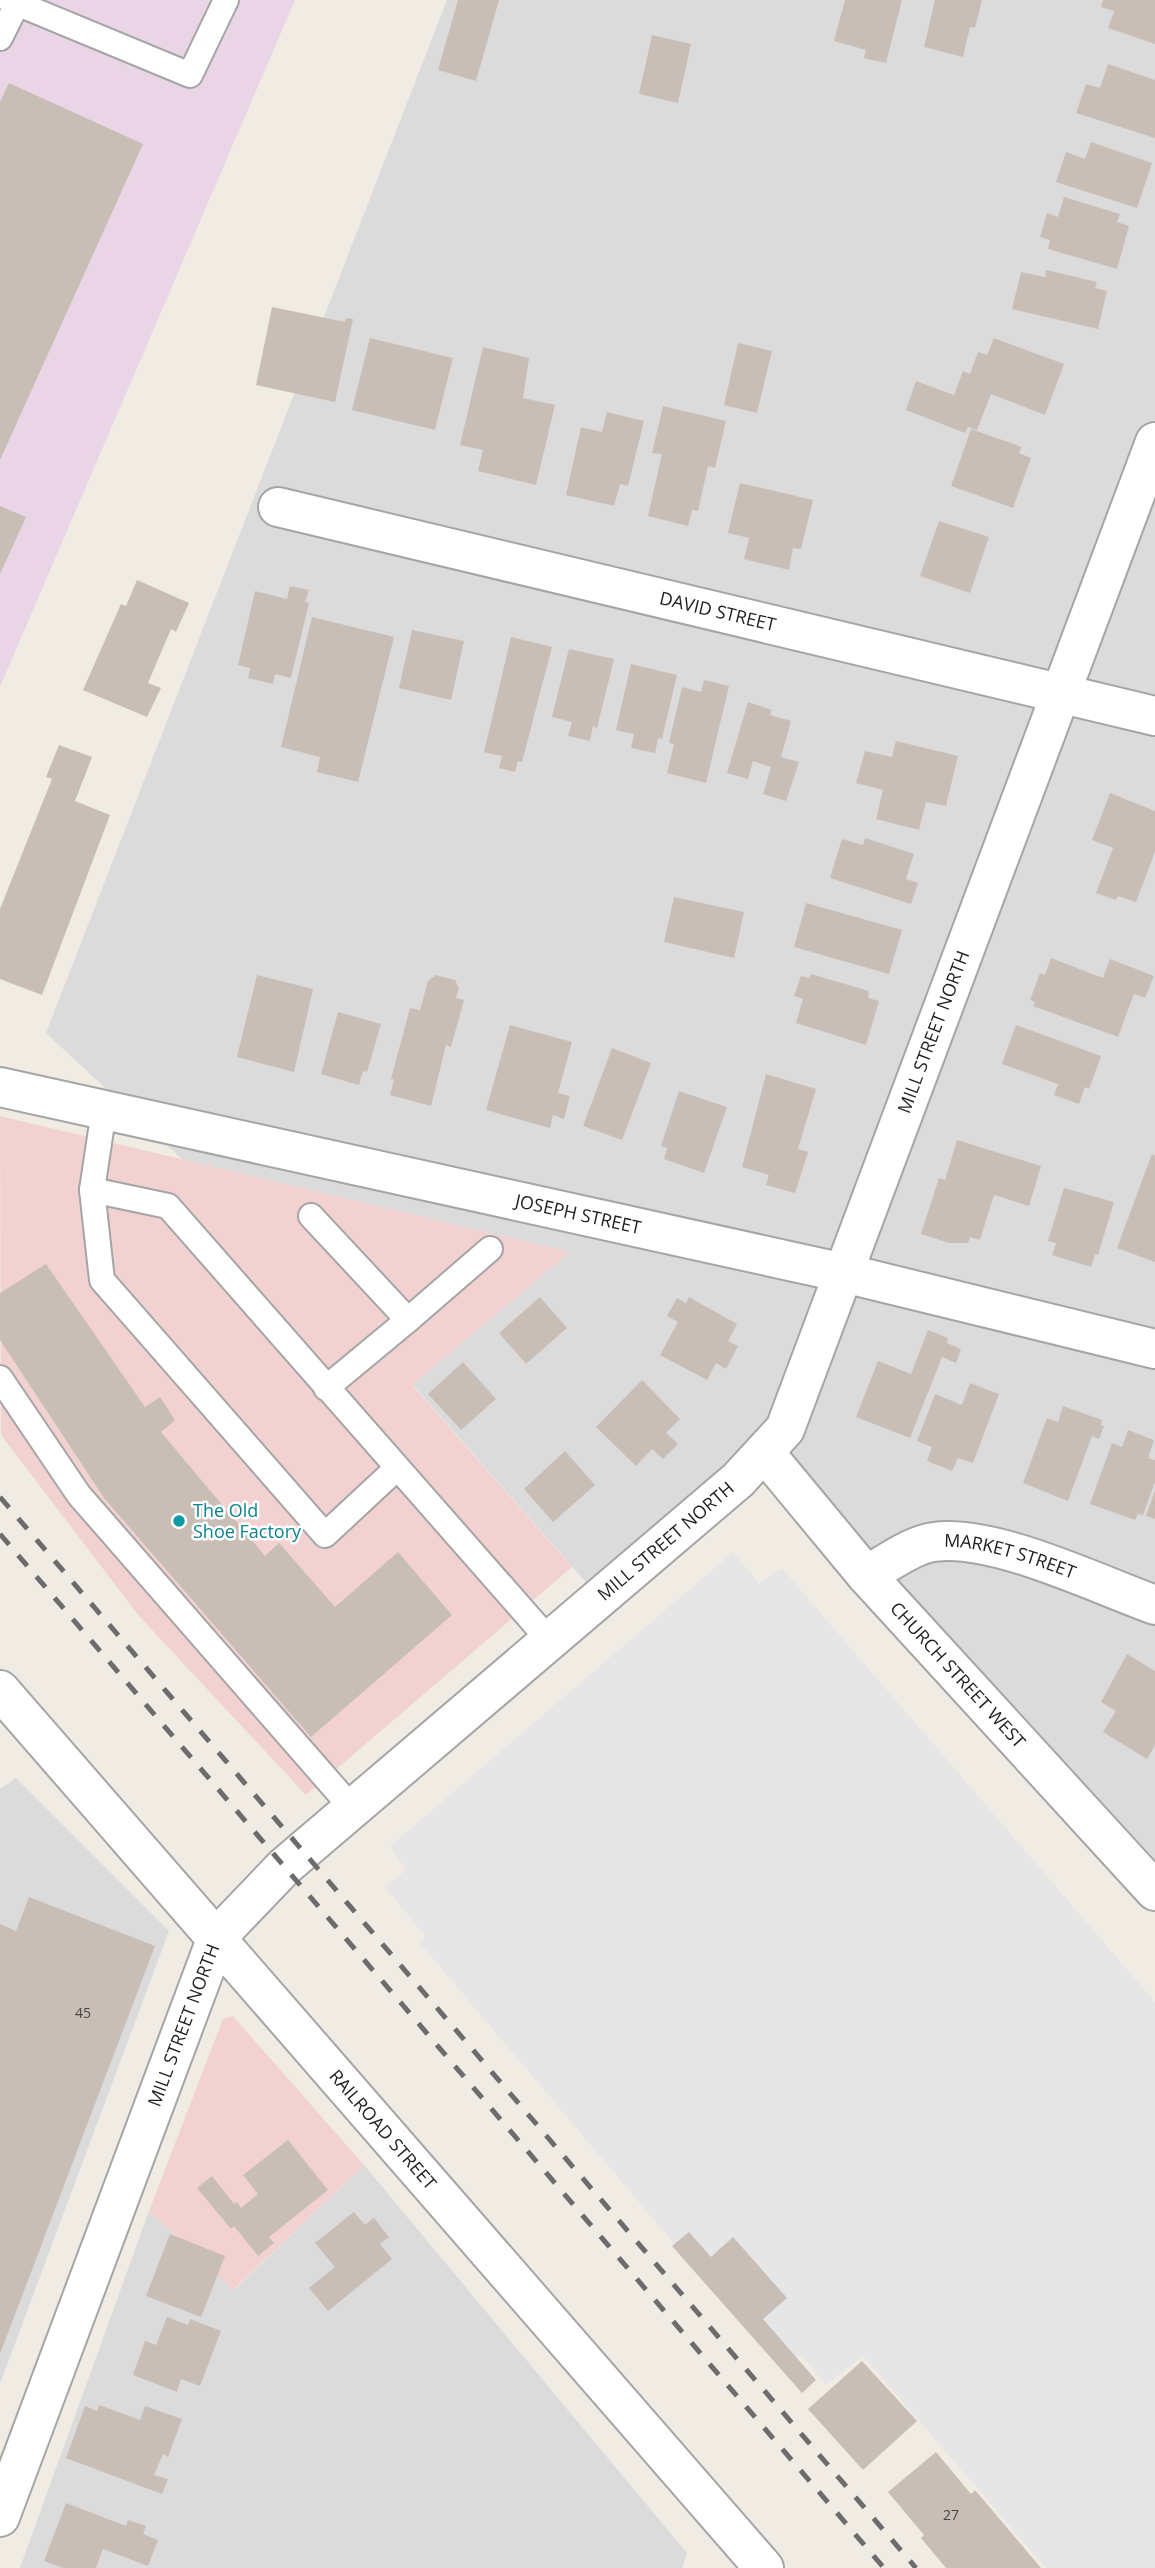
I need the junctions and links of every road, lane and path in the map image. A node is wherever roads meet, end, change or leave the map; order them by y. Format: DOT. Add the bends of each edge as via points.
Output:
graph roads {
  1 [pos="226,0"];
  2 [pos="13,2"];
  3 [pos="0,38"];
  4 [pos="1155,442"];
  5 [pos="278,507"];
  6 [pos="1058,694"];
  7 [pos="1155,716"];
  8 [pos="0,1087"];
  9 [pos="104,1110"];
  10 [pos="92,1189"];
  11 [pos="312,1216"];
  12 [pos="490,1249"];
  13 [pos="844,1273"];
  14 [pos="408,1320"];
  15 [pos="1155,1349"];
  16 [pos="0,1378"];
  17 [pos="326,1388"];
  18 [pos="765,1453"];
  19 [pos="397,1468"];
  20 [pos="866,1575"];
  21 [pos="1155,1605"];
  22 [pos="549,1640"];
  23 [pos="0,1690"];
  24 [pos="352,1808"];
  25 [pos="1155,1891"];
  26 [pos="217,1937"];
  27 [pos="0,2517"];
  28 [pos="745,2559"];
  1 -- 2 [label="lane" via="190,75"];
  2 -- 3 [label="lane"];
  4 -- 6 [label="street, MILL STREET NORTH"];
  5 -- 6 [label="street, DAVID STREET"];
  6 -- 7 [label="street, DAVID STREET"];
  6 -- 13 [label="street, MILL STREET NORTH"];
  8 -- 9 [label="street, JOSEPH STREET"];
  9 -- 10 [label="lane"];
  9 -- 13 [label="street, JOSEPH STREET"];
  10 -- 17 [label="lane" via="168,1206"];
  10 -- 19 [label="lane" via="102,1280 325,1535"];
  11 -- 14 [label="lane"];
  12 -- 14 [label="lane"];
  13 -- 15 [label="street, JOSEPH STREET"];
  13 -- 18 [label="street, MILL STREET NORTH" via="785,1429"];
  14 -- 17 [label="lane"];
  16 -- 24 [label="lane" via="79,1495"];
  17 -- 19 [label="lane"];
  18 -- 20 [label="street, CHURCH STREET WEST"];
  18 -- 22 [label="street, MILL STREET NORTH"];
  19 -- 22 [label="lane"];
  20 -- 21 [label="street, MARKET STREET" via="931,1542 968,1540"];
  20 -- 25 [label="street, CHURCH STREET WEST"];
  22 -- 24 [label="street, MILL STREET NORTH"];
  23 -- 26 [label="street, RAILROAD STREET"];
  24 -- 26 [label="street, MILL STREET NORTH" via="284,1867"];
  26 -- 27 [label="street, MILL STREET NORTH"];
  26 -- 28 [label="street, RAILROAD STREET"];
}
